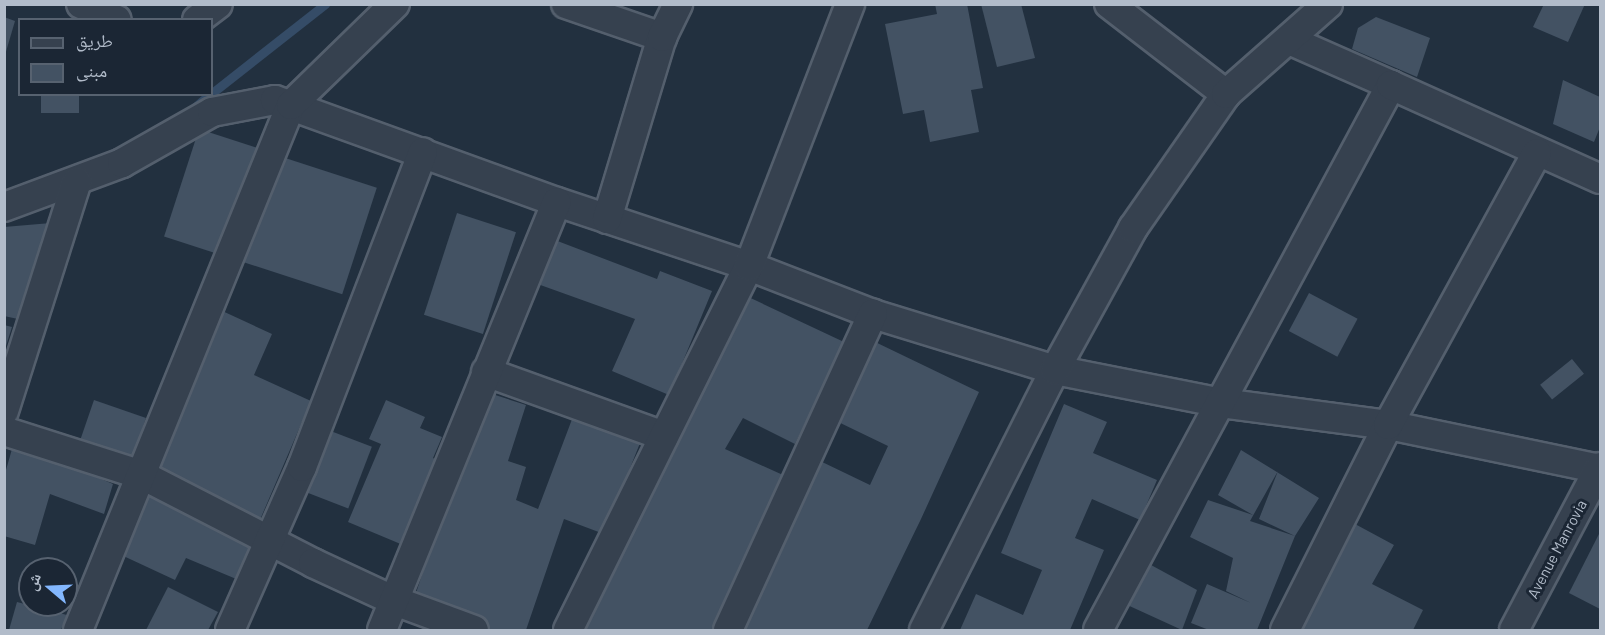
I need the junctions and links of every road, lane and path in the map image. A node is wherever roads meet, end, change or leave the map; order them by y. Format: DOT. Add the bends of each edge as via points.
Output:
graph roads {
  1 [pos="81,4"];
  2 [pos="218,4"];
  3 [pos="395,4"];
  4 [pos="566,4"];
  5 [pos="678,4"];
  6 [pos="850,4"];
  7 [pos="1109,4"];
  8 [pos="1328,4"];
  9 [pos="112,18"];
  10 [pos="200,18"];
  11 [pos="662,38"];
  12 [pos="1289,40"];
  13 [pos="1391,85"];
  14 [pos="1226,94"];
  15 [pos="291,105"];
  16 [pos="423,152"];
  17 [pos="1537,153"];
  18 [pos="1600,179"];
  19 [pos="77,181"];
  20 [pos="557,202"];
  21 [pos="4,207"];
  22 [pos="607,219"];
  23 [pos="749,266"];
  24 [pos="873,314"];
  25 [pos="1056,370"];
  26 [pos="486,372"];
  27 [pos="1221,404"];
  28 [pos="4,411"];
  29 [pos="1388,425"];
  30 [pos="4,431"];
  31 [pos="664,436"];
  32 [pos="1600,468"];
  33 [pos="142,474"];
  34 [pos="269,538"];
  35 [pos="394,601"];
  36 [pos="78,630"];
  37 [pos="230,630"];
  38 [pos="382,630"];
  39 [pos="474,630"];
  40 [pos="568,630"];
  41 [pos="728,630"];
  42 [pos="924,630"];
  43 [pos="1098,630"];
  44 [pos="1285,630"];
  45 [pos="1514,630"];
  1 -- 9 [label="street"];
  2 -- 10 [label="street"];
  3 -- 15 [label="street"];
  4 -- 11 [label="street"];
  5 -- 11 [label="street"];
  6 -- 23 [label="street"];
  7 -- 14 [label="street"];
  8 -- 12 [label="street"];
  11 -- 22 [label="street"];
  12 -- 13 [label="street"];
  12 -- 14 [label="street"];
  13 -- 17 [label="street"];
  13 -- 27 [label="street"];
  14 -- 25 [label="street" via="1133,228"];
  15 -- 16 [label="street"];
  15 -- 19 [label="street" via="275,100 212,112 122,163"];
  15 -- 33 [label="street"];
  16 -- 20 [label="street"];
  16 -- 34 [label="street" via="302,467"];
  17 -- 18 [label="street"];
  17 -- 29 [label="street"];
  19 -- 21 [label="street"];
  19 -- 28 [label="street"];
  20 -- 22 [label="street"];
  20 -- 26 [label="street"];
  22 -- 23 [label="street"];
  23 -- 24 [label="street"];
  23 -- 31 [label="street"];
  24 -- 25 [label="street"];
  24 -- 41 [label="street"];
  25 -- 27 [label="street"];
  25 -- 42 [label="street"];
  26 -- 31 [label="street"];
  26 -- 35 [label="street"];
  27 -- 29 [label="street"];
  27 -- 43 [label="street" via="1112,598"];
  29 -- 32 [label="street"];
  29 -- 44 [label="street"];
  30 -- 33 [label="street"];
  31 -- 40 [label="street"];
  32 -- 45 [label="street, Avenue Manrovia"];
  33 -- 34 [label="street"];
  33 -- 36 [label="street"];
  34 -- 35 [label="street"];
  34 -- 37 [label="street"];
  35 -- 38 [label="street"];
  35 -- 39 [label="street"];
}
